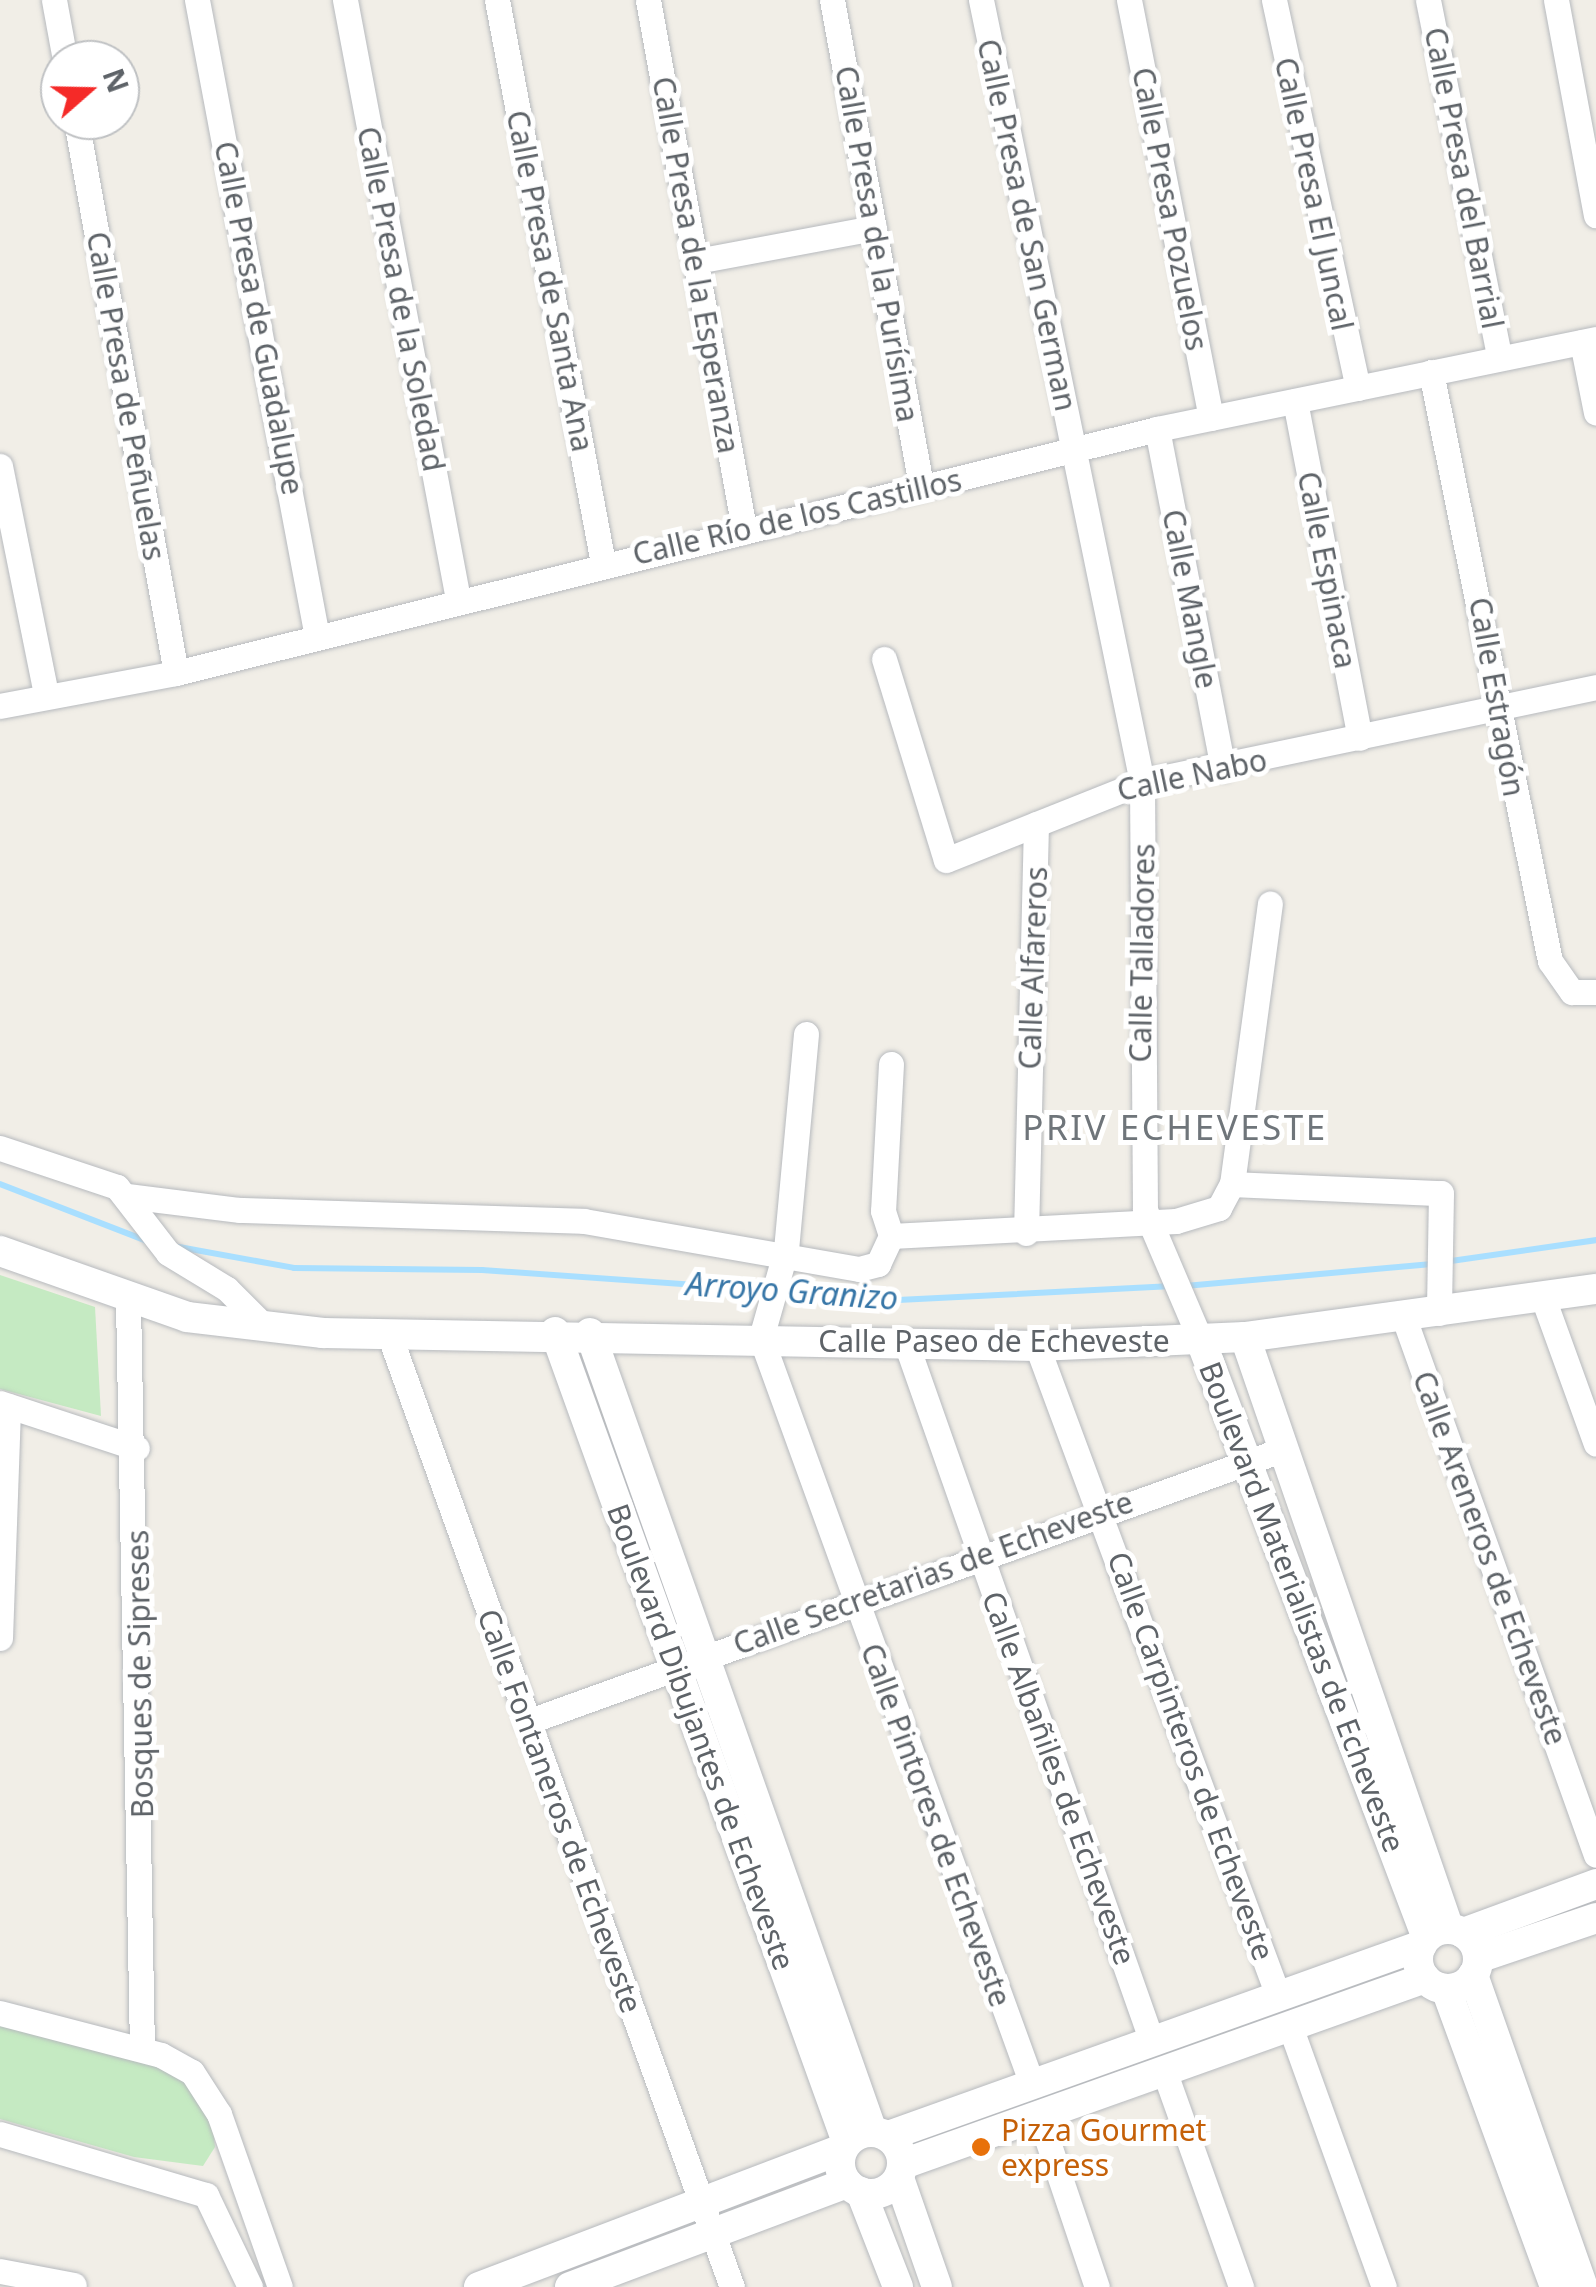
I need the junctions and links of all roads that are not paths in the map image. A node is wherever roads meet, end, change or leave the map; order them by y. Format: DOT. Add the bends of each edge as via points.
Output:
graph roads {
  1 [pos="54,0"];
  2 [pos="197,0"];
  3 [pos="345,0"];
  4 [pos="497,0"];
  5 [pos="648,0"];
  6 [pos="832,0"];
  7 [pos="981,0"];
  8 [pos="1129,0"];
  9 [pos="1274,0"];
  10 [pos="1428,0"];
  11 [pos="1556,0"];
  12 [pos="61,40"];
  13 [pos="80,140"];
  14 [pos="1596,215"];
  15 [pos="874,228"];
  16 [pos="697,261"];
  17 [pos="1589,340"];
  18 [pos="1500,356"];
  19 [pos="1431,372"];
  20 [pos="1358,388"];
  21 [pos="1295,401"];
  22 [pos="1596,413"];
  23 [pos="1212,418"];
  24 [pos="1158,429"];
  25 [pos="1074,450"];
  26 [pos="0,466"];
  27 [pos="922,488"];
  28 [pos="744,529"];
  29 [pos="603,562"];
  30 [pos="458,598"];
  31 [pos="317,638"];
  32 [pos="884,659"];
  33 [pos="176,673"];
  34 [pos="1596,687"];
  35 [pos="46,695"];
  36 [pos="0,706"];
  37 [pos="1498,708"];
  38 [pos="1360,738"];
  39 [pos="1223,770"];
  40 [pos="1142,782"];
  41 [pos="1036,824"];
  42 [pos="1270,904"];
  43 [pos="1596,992"];
  44 [pos="806,1034"];
  45 [pos="891,1064"];
  46 [pos="0,1148"];
  47 [pos="1232,1184"];
  48 [pos="127,1196"];
  49 [pos="1152,1230"];
  50 [pos="1026,1233"];
  51 [pos="891,1236"];
  52 [pos="0,1251"];
  53 [pos="784,1260"];
  54 [pos="1596,1289"];
  55 [pos="1542,1296"];
  56 [pos="128,1300"];
  57 [pos="1439,1313"];
  58 [pos="1404,1318"];
  59 [pos="266,1328"];
  60 [pos="555,1332"];
  61 [pos="590,1333"];
  62 [pos="388,1334"];
  63 [pos="762,1338"];
  64 [pos="1245,1338"];
  65 [pos="1202,1341"];
  66 [pos="906,1344"];
  67 [pos="1038,1346"];
  68 [pos="4,1405"];
  69 [pos="1596,1444"];
  70 [pos="137,1448"];
  71 [pos="1284,1449"];
  72 [pos="1248,1460"];
  73 [pos="1101,1511"];
  74 [pos="979,1554"];
  75 [pos="854,1602"];
  76 [pos="0,1638"];
  77 [pos="705,1656"];
  78 [pos="675,1665"];
  79 [pos="527,1722"];
  80 [pos="1596,1854"];
  81 [pos="1596,1884"];
  82 [pos="1596,1918"];
  83 [pos="1448,1955"];
  84 [pos="1279,1998"];
  85 [pos="0,2013"];
  86 [pos="1290,2029"];
  87 [pos="1152,2042"];
  88 [pos="142,2049"];
  89 [pos="1166,2076"];
  90 [pos="1032,2084"];
  91 [pos="1040,2118"];
  92 [pos="0,2134"];
  93 [pos="863,2140"];
  94 [pos="901,2171"];
  95 [pos="241,2174"];
  96 [pos="854,2188"];
  97 [pos="206,2196"];
  98 [pos="703,2204"];
  99 [pos="714,2236"];
  100 [pos="0,2271"];
  101 [pos="74,2285"];
  102 [pos="582,2285"];
  103 [pos="250,2287"];
  104 [pos="280,2287"];
  105 [pos="478,2287"];
  106 [pos="732,2287"];
  107 [pos="898,2287"];
  108 [pos="936,2287"];
  109 [pos="1097,2287"];
  110 [pos="1241,2287"];
  111 [pos="1384,2287"];
  112 [pos="1555,2287"];
  113 [pos="1583,2287"];
  1 -- 12 [label="street"];
  2 -- 31 [label="street, Calle Presa de Guadalupe"];
  3 -- 30 [label="street, Calle Presa de la Soledad"];
  4 -- 29 [label="street, Calle Presa de Santa Ana"];
  5 -- 16 [label="street, Calle Presa de la Esperanza"];
  6 -- 15 [label="street, Calle Presa de la Purísima"];
  7 -- 25 [label="street, Calle Presa de San German"];
  8 -- 23 [label="street, Calle Presa Pozuelos"];
  9 -- 20 [label="street, Calle Presa El Juncal"];
  10 -- 18 [label="street, Calle Presa del Barrial"];
  11 -- 14 [label="street"];
  13 -- 33 [label="street, Calle Presa de Peñuelas"];
  15 -- 16 [label="street"];
  15 -- 27 [label="street, Calle Presa de la Purísima"];
  16 -- 28 [label="street, Calle Presa de la Esperanza"];
  17 -- 18 [label="street, Calle Río de los Castillos"];
  17 -- 22 [label="street"];
  18 -- 19 [label="street, Calle Río de los Castillos"];
  19 -- 20 [label="street, Calle Río de los Castillos"];
  19 -- 37 [label="street, Calle Estragón"];
  20 -- 21 [label="street, Calle Río de los Castillos"];
  21 -- 23 [label="street, Calle Río de los Castillos"];
  21 -- 38 [label="street, Calle Espinaca"];
  23 -- 24 [label="street, Calle Río de los Castillos"];
  24 -- 25 [label="street, Calle Río de los Castillos"];
  24 -- 39 [label="street, Calle Mangle"];
  25 -- 27 [label="street, Calle Río de los Castillos"];
  25 -- 40 [label="street, Calle Talladores"];
  26 -- 35 [label="street"];
  27 -- 28 [label="street, Calle Río de los Castillos"];
  28 -- 29 [label="street, Calle Río de los Castillos"];
  29 -- 30 [label="street, Calle Río de los Castillos"];
  30 -- 31 [label="street, Calle Río de los Castillos"];
  31 -- 33 [label="street, Calle Río de los Castillos"];
  32 -- 41 [label="street, Calle Nabo" via="946,860"];
  33 -- 35 [label="street, Calle Río de los Castillos"];
  34 -- 37 [label="street, Calle Nabo"];
  35 -- 36 [label="street, Calle Río de los Castillos"];
  37 -- 38 [label="street, Calle Nabo"];
  37 -- 43 [label="street, Calle Estragón" via="1550,961 1572,992"];
  38 -- 39 [label="street, Calle Nabo"];
  39 -- 40 [label="street, Calle Nabo"];
  40 -- 41 [label="street, Calle Nabo"];
  40 -- 49 [label="street, Calle Talladores" via="1141,1172"];
  41 -- 50 [label="street, Calle Alfareros"];
  42 -- 47 [label="street"];
  44 -- 53 [label="street"];
  45 -- 51 [label="street" via="884,1211"];
  46 -- 48 [label="street"];
  47 -- 49 [label="street" via="1218,1208"];
  47 -- 57 [label="street" via="1438,1192"];
  48 -- 53 [label="street" via="240,1210 584,1221"];
  48 -- 59 [label="street" via="168,1253 227,1289"];
  49 -- 50 [label="street"];
  49 -- 65 [label="street, Boulevard Materialistas de Echeveste"];
  50 -- 51 [label="street"];
  51 -- 53 [label="street" via="878,1264 859,1269"];
  52 -- 56 [label="street, Calle Paseo de Echeveste"];
  53 -- 63 [label="street"];
  54 -- 55 [label="street, Calle Paseo de Echeveste"];
  55 -- 57 [label="street, Calle Paseo de Echeveste"];
  55 -- 69 [label="street"];
  56 -- 59 [label="street, Calle Paseo de Echeveste"];
  56 -- 70 [label="street, Bosques de Sipreses"];
  57 -- 58 [label="street, Calle Paseo de Echeveste"];
  58 -- 64 [label="street, Calle Paseo de Echeveste"];
  58 -- 80 [label="street, Calle Areneros de Echeveste"];
  59 -- 62 [label="street, Calle Paseo de Echeveste"];
  60 -- 61 [label="street, Calle Paseo de Echeveste"];
  60 -- 62 [label="street, Calle Paseo de Echeveste"];
  60 -- 78 [label="street, Boulevard Dibujantes de Echeveste"];
  61 -- 63 [label="street, Calle Paseo de Echeveste"];
  61 -- 77 [label="street, Boulevard Dibujantes de Echeveste"];
  62 -- 79 [label="street, Calle Fontaneros de Echeveste"];
  63 -- 66 [label="street, Calle Paseo de Echeveste"];
  63 -- 75 [label="street, Calle Pintores de Echeveste"];
  64 -- 65 [label="street, Calle Paseo de Echeveste"];
  64 -- 71 [label="street, Boulevard Materialistas de Echeveste"];
  65 -- 67 [label="street, Calle Paseo de Echeveste"];
  65 -- 72 [label="street, Boulevard Materialistas de Echeveste"];
  66 -- 67 [label="street, Calle Paseo de Echeveste"];
  66 -- 74 [label="street, Calle Albañiles de Echeveste"];
  67 -- 73 [label="street, Calle Carpinteros de Echeveste"];
  68 -- 70 [label="street"];
  68 -- 76 [label="street"];
  70 -- 88 [label="street, Bosques de Sipreses"];
  71 -- 72 [label="street, Calle Secretarias de Echeveste"];
  71 -- 83 [label="street, Boulevard Materialistas de Echeveste"];
  72 -- 73 [label="street, Calle Secretarias de Echeveste"];
  72 -- 83 [label="street, Boulevard Materialistas de Echeveste"];
  73 -- 74 [label="street, Calle Secretarias de Echeveste"];
  73 -- 84 [label="street, Calle Carpinteros de Echeveste"];
  74 -- 75 [label="street, Calle Secretarias de Echeveste"];
  74 -- 87 [label="street, Calle Albañiles de Echeveste"];
  75 -- 77 [label="street, Calle Secretarias de Echeveste"];
  75 -- 90 [label="street, Calle Pintores de Echeveste"];
  77 -- 78 [label="street, Calle Secretarias de Echeveste"];
  77 -- 93 [label="street, Boulevard Dibujantes de Echeveste"];
  78 -- 79 [label="street, Calle Secretarias de Echeveste"];
  78 -- 93 [label="street, Boulevard Dibujantes de Echeveste"];
  79 -- 98 [label="street, Calle Fontaneros de Echeveste"];
  81 -- 83 [label="street"];
  82 -- 83 [label="street"];
  83 -- 84 [label="street"];
  83 -- 86 [label="street"];
  83 -- 112 [label="street, Boulevard Materialistas de Echeveste"];
  83 -- 113 [label="street, Boulevard Materialistas de Echeveste"];
  84 -- 87 [label="street"];
  85 -- 88 [label="street"];
  86 -- 89 [label="street"];
  86 -- 111 [label="street"];
  87 -- 90 [label="street"];
  88 -- 95 [label="street" via="192,2072"];
  89 -- 91 [label="street"];
  89 -- 110 [label="street"];
  90 -- 93 [label="street"];
  91 -- 94 [label="street"];
  91 -- 109 [label="street"];
  92 -- 97 [label="street"];
  93 -- 94 [label="street"];
  93 -- 96 [label="street"];
  93 -- 98 [label="street"];
  94 -- 96 [label="street" via="886,2190"];
  94 -- 108 [label="street"];
  95 -- 97 [label="street"];
  95 -- 104 [label="street"];
  96 -- 99 [label="street"];
  96 -- 107 [label="street"];
  97 -- 103 [label="street"];
  98 -- 99 [label="street, Calle Fontaneros de Echeveste"];
  98 -- 105 [label="street"];
  99 -- 102 [label="street"];
  99 -- 106 [label="street, Calle Fontaneros de Echeveste"];
  100 -- 101 [label="street"];
}
